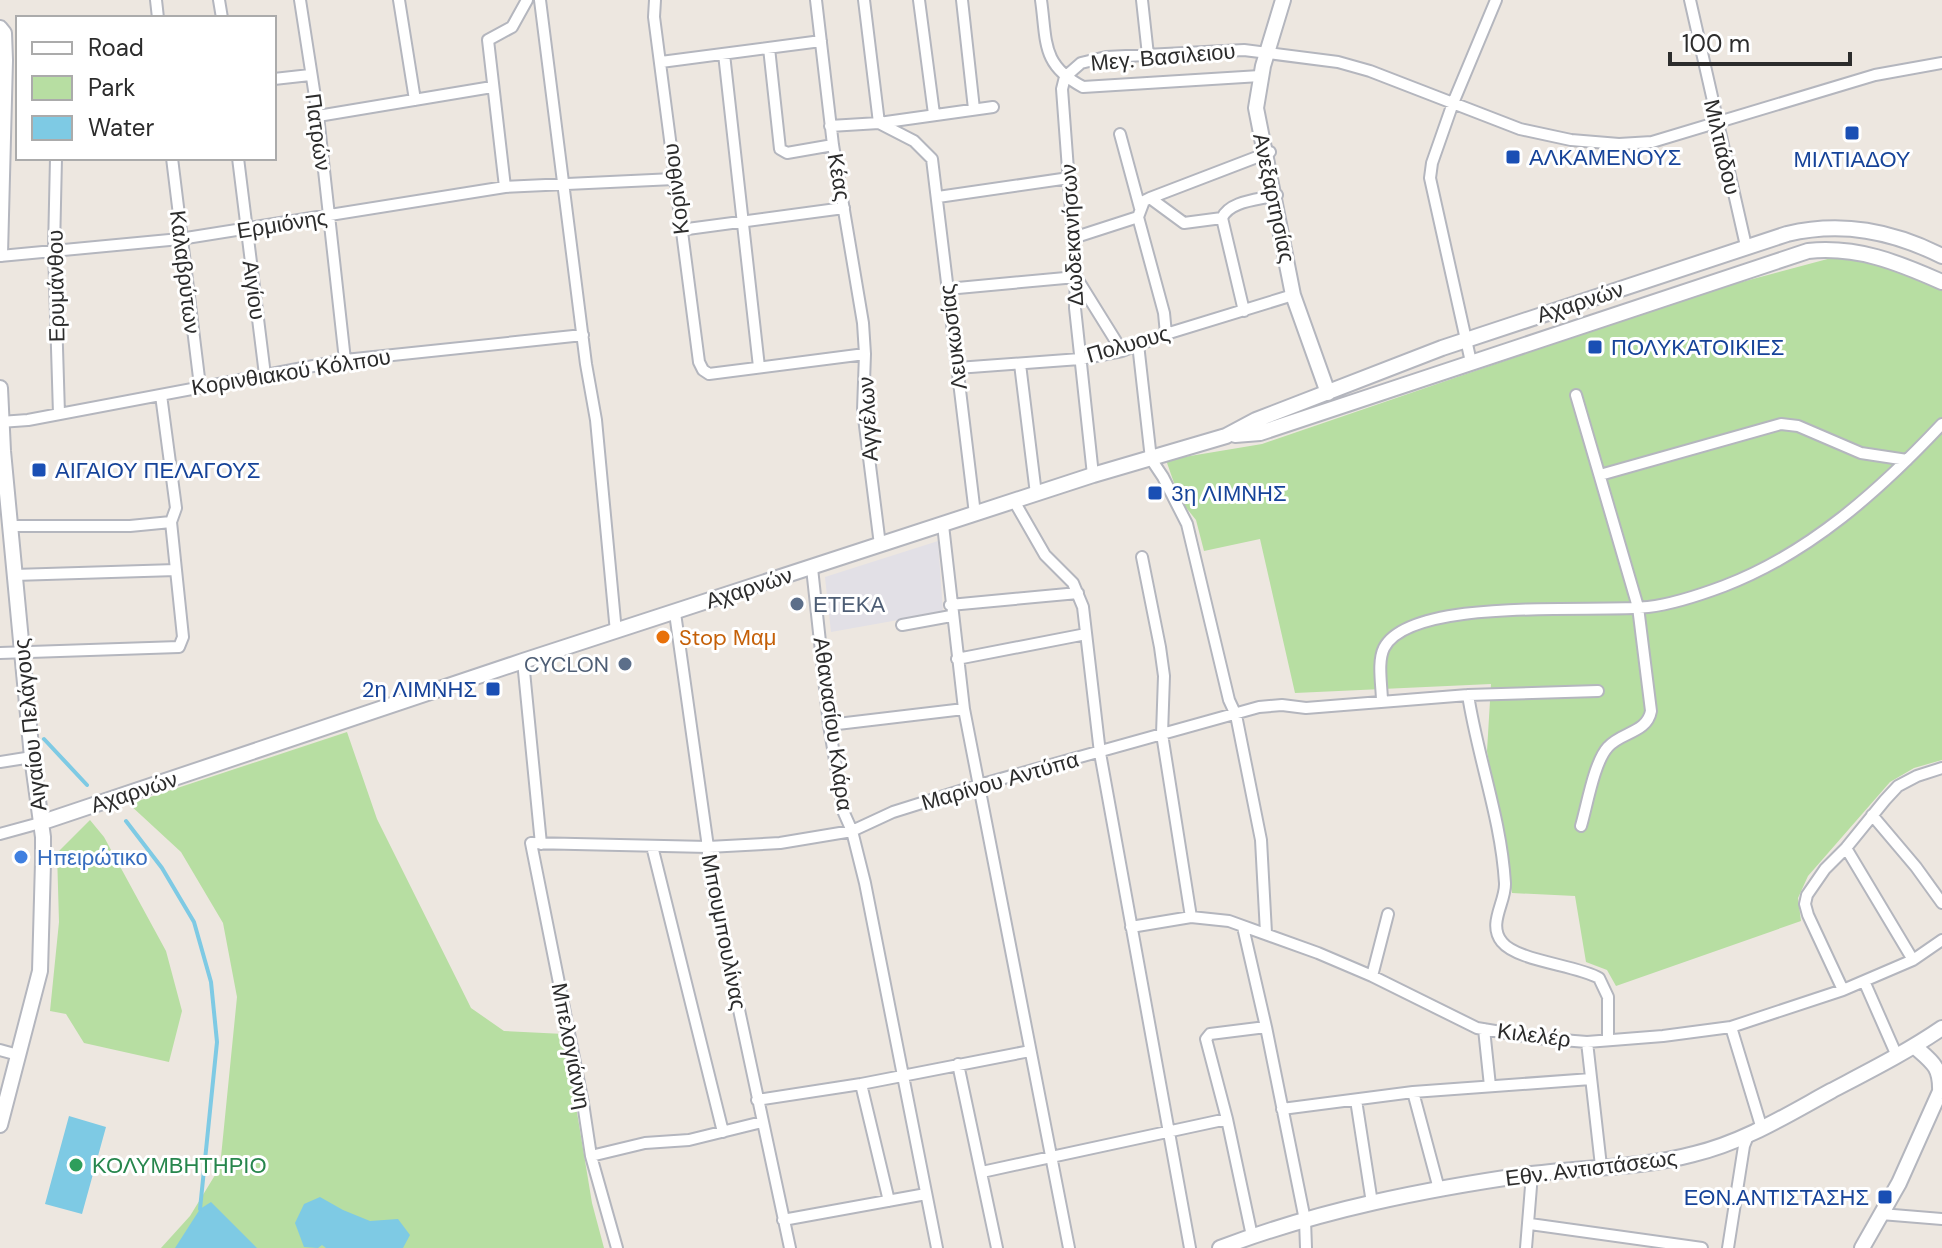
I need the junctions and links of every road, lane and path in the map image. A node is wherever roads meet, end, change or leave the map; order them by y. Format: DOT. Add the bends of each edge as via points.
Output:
graph roads {
  1 [pos="300,0"];
  2 [pos="399,0"];
  3 [pos="527,0"];
  4 [pos="540,0"];
  5 [pos="655,0"];
  6 [pos="816,0"];
  7 [pos="864,0"];
  8 [pos="919,0"];
  9 [pos="962,0"];
  10 [pos="1041,0"];
  11 [pos="1142,0"];
  12 [pos="1283,0"];
  13 [pos="1496,0"];
  14 [pos="1690,0"];
  15 [pos="7,31"];
  16 [pos="821,41"];
  17 [pos="769,48"];
  18 [pos="1267,53"];
  19 [pos="724,54"];
  20 [pos="1148,55"];
  21 [pos="661,62"];
  22 [pos="1942,63"];
  23 [pos="310,75"];
  24 [pos="1260,76"];
  25 [pos="1065,77"];
  26 [pos="276,79"];
  27 [pos="492,87"];
  28 [pos="415,100"];
  29 [pos="1453,103"];
  30 [pos="11,104"];
  31 [pos="993,107"];
  32 [pos="974,109"];
  33 [pos="934,114"];
  34 [pos="318,116"];
  35 [pos="1716,122"];
  36 [pos="879,123"];
  37 [pos="830,126"];
  38 [pos="2,130"];
  39 [pos="1120,134"];
  40 [pos="833,145"];
  41 [pos="1267,154"];
  42 [pos="56,160"];
  43 [pos="172,160"];
  44 [pos="238,160"];
  45 [pos="1069,178"];
  46 [pos="674,179"];
  47 [pos="562,184"];
  48 [pos="505,187"];
  49 [pos="1276,195"];
  50 [pos="1,196"];
  51 [pos="938,197"];
  52 [pos="1150,198"];
  53 [pos="844,208"];
  54 [pos="1139,212"];
  55 [pos="329,217"];
  56 [pos="1222,218"];
  57 [pos="742,220"];
  58 [pos="246,229"];
  59 [pos="680,230"];
  60 [pos="1073,238"];
  61 [pos="180,239"];
  62 [pos="1746,246"];
  63 [pos="54,249"];
  64 [pos="0,255"];
  65 [pos="1942,256"];
  66 [pos="1076,277"];
  67 [pos="1942,282"];
  68 [pos="947,289"];
  69 [pos="1293,295"];
  70 [pos="1244,311"];
  71 [pos="1166,334"];
  72 [pos="583,335"];
  73 [pos="1465,340"];
  74 [pos="1138,344"];
  75 [pos="1122,351"];
  76 [pos="865,354"];
  77 [pos="1080,359"];
  78 [pos="345,360"];
  79 [pos="1471,362"];
  80 [pos="1020,364"];
  81 [pos="759,367"];
  82 [pos="957,368"];
  83 [pos="709,374"];
  84 [pos="265,375"];
  85 [pos="200,386"];
  86 [pos="0,388"];
  87 [pos="1328,393"];
  88 [pos="161,395"];
  89 [pos="1576,395"];
  90 [pos="59,414"];
  91 [pos="1,422"];
  92 [pos="1942,424"];
  93 [pos="1226,436"];
  94 [pos="1,451"];
  95 [pos="1151,459"];
  96 [pos="1907,460"];
  97 [pos="1093,475"];
  98 [pos="1600,475"];
  99 [pos="1036,494"];
  100 [pos="4,497"];
  101 [pos="1014,501"];
  102 [pos="975,514"];
  103 [pos="171,522"];
  104 [pos="943,525"];
  105 [pos="10,526"];
  106 [pos="880,545"];
  107 [pos="1142,557"];
  108 [pos="812,568"];
  109 [pos="176,570"];
  110 [pos="14,575"];
  111 [pos="1078,593"];
  112 [pos="1638,607"];
  113 [pos="951,610"];
  114 [pos="675,613"];
  115 [pos="902,625"];
  116 [pos="616,632"];
  117 [pos="1086,634"];
  118 [pos="22,652"];
  119 [pos="0,653"];
  120 [pos="957,659"];
  121 [pos="523,661"];
  122 [pos="1598,691"];
  123 [pos="1468,695"];
  124 [pos="1382,702"];
  125 [pos="964,709"];
  126 [pos="1236,715"];
  127 [pos="829,725"];
  128 [pos="1162,734"];
  129 [pos="1100,753"];
  130 [pos="32,757"];
  131 [pos="0,762"];
  132 [pos="1942,768"];
  133 [pos="979,785"];
  134 [pos="1872,815"];
  135 [pos="40,823"];
  136 [pos="1581,826"];
  137 [pos="852,831"];
  138 [pos="0,834"];
  139 [pos="536,844"];
  140 [pos="652,846"];
  141 [pos="708,847"];
  142 [pos="1846,848"];
  143 [pos="1942,903"];
  144 [pos="1388,914"];
  145 [pos="1191,917"];
  146 [pos="1131,927"];
  147 [pos="1243,927"];
  148 [pos="1266,933"];
  149 [pos="1942,940"];
  150 [pos="1913,960"];
  151 [pos="1372,976"];
  152 [pos="1864,981"];
  153 [pos="1843,990"];
  154 [pos="1266,1027"];
  155 [pos="1731,1027"];
  156 [pos="1942,1028"];
  157 [pos="1484,1029"];
  158 [pos="1608,1040"];
  159 [pos="1587,1042"];
  160 [pos="1919,1044"];
  161 [pos="1942,1047"];
  162 [pos="0,1050"];
  163 [pos="1030,1051"];
  164 [pos="18,1055"];
  165 [pos="1897,1056"];
  166 [pos="958,1064"];
  167 [pos="902,1074"];
  168 [pos="1591,1079"];
  169 [pos="861,1084"];
  170 [pos="1490,1086"];
  171 [pos="1941,1090"];
  172 [pos="1413,1092"];
  173 [pos="757,1100"];
  174 [pos="1356,1100"];
  175 [pos="1282,1109"];
  176 [pos="1227,1119"];
  177 [pos="762,1122"];
  178 [pos="0,1125"];
  179 [pos="723,1132"];
  180 [pos="1755,1132"];
  181 [pos="1168,1133"];
  182 [pos="591,1156"];
  183 [pos="1052,1159"];
  184 [pos="1601,1166"];
  185 [pos="982,1172"];
  186 [pos="1532,1174"];
  187 [pos="1439,1189"];
  188 [pos="926,1194"];
  189 [pos="889,1201"];
  190 [pos="1372,1203"];
  191 [pos="1881,1214"];
  192 [pos="1942,1219"];
  193 [pos="783,1220"];
  194 [pos="1305,1220"];
  195 [pos="1530,1224"];
  196 [pos="1252,1236"];
  197 [pos="617,1248"];
  198 [pos="790,1248"];
  199 [pos="937,1248"];
  200 [pos="997,1248"];
  201 [pos="1069,1248"];
  202 [pos="1190,1248"];
  203 [pos="1220,1248"];
  204 [pos="1306,1248"];
  205 [pos="1526,1248"];
  206 [pos="1702,1248"];
  207 [pos="1728,1248"];
  208 [pos="1862,1248"];
  1 -- 23 [label="street, Πατρών"];
  2 -- 28 [label="street"];
  3 -- 27 [label="street" via="512,27 488,40"];
  4 -- 47 [label="street"];
  5 -- 21 [label="street, Κορίνθου"];
  6 -- 16 [label="street, Κέας"];
  7 -- 36 [label="street"];
  8 -- 33 [label="street"];
  9 -- 32 [label="street"];
  10 -- 25 [label="street, Δωδεκανήσων" via="1048,52"];
  11 -- 20 [label="street"];
  12 -- 18 [label="main road, Ανεξαρτησίας"];
  13 -- 29 [label="street"];
  14 -- 35 [label="street, Μιλτιάδου"];
  15 -- 30 [label="main road"];
  16 -- 17 [label="street"];
  16 -- 37 [label="street, Κέας"];
  17 -- 19 [label="street"];
  17 -- 40 [label="street" via="780,149 787,153"];
  18 -- 20 [label="street, Μεγ. Βασιλειου"];
  18 -- 24 [label="main road, Ανεξαρτησίας"];
  18 -- 29 [label="street, Μεγ. Βασιλειου" via="1338,62"];
  19 -- 21 [label="street"];
  19 -- 57 [label="street"];
  20 -- 25 [label="street, Μεγ. Βασιλειου" via="1081,63"];
  21 -- 46 [label="street, Κορίνθου"];
  22 -- 35 [label="street, Μεγ. Βασιλειου" via="1875,75"];
  23 -- 26 [label="street"];
  23 -- 34 [label="street, Πατρών"];
  24 -- 25 [label="street" via="1083,87"];
  24 -- 41 [label="main road, Ανεξαρτησίας" via="1256,108"];
  25 -- 45 [label="street, Δωδεκανήσων"];
  27 -- 28 [label="street"];
  27 -- 48 [label="street"];
  28 -- 34 [label="street"];
  29 -- 35 [label="street, Μεγ. Βασιλειου" via="1520,129 1619,144 1652,142"];
  29 -- 73 [label="street" via="1430,178"];
  30 -- 38 [label="main road"];
  31 -- 32 [label="street"];
  32 -- 33 [label="street"];
  33 -- 36 [label="street"];
  34 -- 55 [label="street, Πατρών"];
  35 -- 62 [label="street, Μιλτιάδου"];
  36 -- 37 [label="street"];
  36 -- 51 [label="street, Λευκωσίας" via="914,141 932,159"];
  37 -- 40 [label="street, Κέας"];
  38 -- 50 [label="main road"];
  39 -- 54 [label="street"];
  40 -- 53 [label="street, Κέας"];
  41 -- 49 [label="main road, Ανεξαρτησίας"];
  41 -- 52 [label="street"];
  42 -- 63 [label="street, Ερυμάνθου"];
  43 -- 61 [label="street, Καλαβρύτων"];
  44 -- 58 [label="street, Αιγίου"];
  45 -- 51 [label="street"];
  45 -- 60 [label="street, Δωδεκανήσων"];
  46 -- 47 [label="street, Ερμιόνης"];
  46 -- 59 [label="street, Κορίνθου"];
  47 -- 48 [label="street, Ερμιόνης"];
  47 -- 72 [label="street"];
  48 -- 55 [label="street, Ερμιόνης"];
  49 -- 56 [label="street" via="1233,206"];
  49 -- 69 [label="main road, Ανεξαρτησίας"];
  50 -- 64 [label="main road"];
  51 -- 68 [label="street, Λευκωσίας"];
  52 -- 54 [label="street"];
  52 -- 56 [label="street" via="1184,223"];
  53 -- 57 [label="street"];
  53 -- 76 [label="street, Κέας"];
  54 -- 60 [label="street"];
  54 -- 71 [label="street"];
  55 -- 58 [label="street, Ερμιόνης"];
  55 -- 78 [label="street, Πατρών"];
  56 -- 70 [label="street"];
  57 -- 59 [label="street"];
  57 -- 81 [label="street"];
  58 -- 61 [label="street, Ερμιόνης"];
  58 -- 84 [label="street, Αιγίου"];
  59 -- 83 [label="street, Κορίνθου" via="699,362"];
  60 -- 66 [label="street, Δωδεκανήσων"];
  61 -- 63 [label="street, Ερμιόνης"];
  61 -- 85 [label="street, Καλαβρύτων"];
  62 -- 65 [label="main road, Αχαρνών" via="1806,230 1853,228 1900,237"];
  62 -- 73 [label="main road, Αχαρνών"];
  63 -- 64 [label="street, Ερμιόνης"];
  63 -- 90 [label="street, Ερυμάνθου"];
  66 -- 68 [label="street"];
  66 -- 75 [label="street"];
  66 -- 77 [label="street, Δωδεκανήσων"];
  67 -- 79 [label="main road, Αχαρνών" via="1882,256 1808,251"];
  68 -- 82 [label="street, Λευκωσίας"];
  69 -- 70 [label="street, Πολυους"];
  69 -- 87 [label="main road, Ανεξαρτησίας"];
  70 -- 71 [label="street, Πολυους"];
  71 -- 74 [label="street, Πολυους"];
  72 -- 78 [label="street, Κορινθιακού Κόλπου"];
  72 -- 116 [label="street"];
  73 -- 79 [label="street"];
  73 -- 87 [label="main road, Αχαρνών"];
  74 -- 75 [label="street, Πολυους"];
  74 -- 95 [label="street"];
  75 -- 77 [label="street, Πολυους"];
  76 -- 81 [label="street, Αγγέλων"];
  76 -- 106 [label="street, Αγγέλων" via="863,410"];
  77 -- 80 [label="street, Πολυους"];
  77 -- 97 [label="street, Δωδεκανήσων"];
  78 -- 84 [label="street, Κορινθιακού Κόλπου"];
  79 -- 93 [label="main road, Αχαρνών" via="1260,433"];
  80 -- 82 [label="street, Πολυους"];
  80 -- 99 [label="street"];
  81 -- 83 [label="street, Αγγέλων"];
  82 -- 102 [label="street, Λευκωσίας"];
  84 -- 85 [label="street, Κορινθιακού Κόλπου"];
  85 -- 88 [label="street, Κορινθιακού Κόλπου"];
  86 -- 91 [label="main road, Αιγαίου Πελάγους"];
  87 -- 93 [label="main road, Αχαρνών"];
  88 -- 90 [label="street, Κορινθιακού Κόλπου"];
  88 -- 103 [label="street" via="176,508"];
  89 -- 98 [label="street"];
  90 -- 91 [label="street, Κορινθιακού Κόλπου"];
  91 -- 94 [label="main road, Αιγαίου Πελάγους"];
  92 -- 96 [label="street"];
  93 -- 95 [label="main road, Αχαρνών"];
  94 -- 100 [label="main road, Αιγαίου Πελάγους"];
  95 -- 97 [label="main road, Αχαρνών"];
  95 -- 126 [label="street" via="1187,524"];
  96 -- 98 [label="street" via="1861,453 1781,424"];
  96 -- 112 [label="street" via="1834,524 1765,567 1686,599"];
  97 -- 99 [label="main road, Αχαρνών"];
  98 -- 112 [label="street"];
  99 -- 101 [label="main road, Αχαρνών"];
  100 -- 105 [label="main road, Αιγαίου Πελάγους"];
  101 -- 102 [label="main road, Αχαρνών"];
  101 -- 111 [label="street" via="1045,555"];
  102 -- 104 [label="main road, Αχαρνών"];
  103 -- 105 [label="street"];
  103 -- 109 [label="street"];
  104 -- 106 [label="main road, Αχαρνών"];
  104 -- 113 [label="street"];
  105 -- 110 [label="main road, Αιγαίου Πελάγους"];
  106 -- 108 [label="main road, Αχαρνών"];
  107 -- 128 [label="street" via="1164,676"];
  108 -- 114 [label="main road, Αχαρνών"];
  108 -- 127 [label="street, Αθανασίου Κλάρα"];
  109 -- 110 [label="street"];
  109 -- 118 [label="street" via="183,637 179,647"];
  110 -- 118 [label="main road, Αιγαίου Πελάγους"];
  111 -- 113 [label="street"];
  111 -- 117 [label="street"];
  112 -- 124 [label="street" via="1471,612 1421,622 1384,648"];
  112 -- 136 [label="street" via="1650,719 1607,747"];
  113 -- 115 [label="street"];
  113 -- 120 [label="street"];
  114 -- 116 [label="main road, Αχαρνών"];
  114 -- 141 [label="street, Μπουμπουλίνας"];
  116 -- 121 [label="main road, Αχαρνών"];
  117 -- 120 [label="street"];
  117 -- 129 [label="street"];
  118 -- 119 [label="street"];
  118 -- 130 [label="main road, Αιγαίου Πελάγους"];
  120 -- 125 [label="street"];
  121 -- 135 [label="main road, Αχαρνών"];
  121 -- 139 [label="street, Μπελογιάννη"];
  122 -- 123 [label="street, Μαρίνου Αντύπα"];
  123 -- 124 [label="street, Μαρίνου Αντύπα"];
  123 -- 158 [label="street" via="1504,869 1506,894 1496,919 1499,936 1516,951 1599,978 1608,997"];
  124 -- 126 [label="street, Μαρίνου Αντύπα" via="1273,706"];
  125 -- 127 [label="street"];
  125 -- 133 [label="street"];
  126 -- 128 [label="street, Μαρίνου Αντύπα"];
  126 -- 148 [label="street" via="1261,840"];
  127 -- 137 [label="street, Αθανασίου Κλάρα" via="844,813"];
  128 -- 129 [label="street, Μαρίνου Αντύπα"];
  128 -- 145 [label="street"];
  129 -- 133 [label="street, Μαρίνου Αντύπα"];
  129 -- 146 [label="street"];
  130 -- 131 [label="street"];
  130 -- 135 [label="main road, Αιγαίου Πελάγους"];
  132 -- 134 [label="street" via="1898,786"];
  133 -- 137 [label="street, Μαρίνου Αντύπα"];
  133 -- 163 [label="street"];
  134 -- 142 [label="street"];
  134 -- 143 [label="street"];
  135 -- 138 [label="street, Αχαρνών"];
  135 -- 164 [label="main road, Αιγαίου Πελάγους" via="40,971"];
  137 -- 141 [label="street, Μαρίνου Αντύπα"];
  137 -- 167 [label="street, Αθανασίου Κλάρα"];
  139 -- 140 [label="street, Μαρίνου Αντύπα"];
  139 -- 182 [label="street, Μπελογιάννη"];
  140 -- 141 [label="street, Μαρίνου Αντύπα"];
  140 -- 179 [label="street"];
  141 -- 173 [label="street, Μπουμπουλίνας"];
  142 -- 150 [label="street"];
  142 -- 153 [label="street" via="1825,869 1805,904"];
  144 -- 151 [label="street"];
  145 -- 146 [label="street, Κιλελέρ"];
  145 -- 147 [label="street, Κιλελέρ"];
  146 -- 181 [label="street"];
  147 -- 148 [label="street, Κιλελέρ"];
  147 -- 154 [label="street"];
  148 -- 151 [label="street, Κιλελέρ"];
  149 -- 150 [label="street, Κιλελέρ"];
  150 -- 152 [label="street, Κιλελέρ"];
  151 -- 157 [label="street, Κιλελέρ"];
  152 -- 153 [label="street, Κιλελέρ"];
  152 -- 165 [label="street"];
  153 -- 155 [label="street, Κιλελέρ"];
  154 -- 175 [label="street"];
  154 -- 176 [label="street" via="1207,1036"];
  155 -- 158 [label="street, Κιλελέρ"];
  155 -- 180 [label="street"];
  156 -- 160 [label="main road, Εθν. Αντιστάσεως"];
  157 -- 159 [label="street, Κιλελέρ"];
  157 -- 170 [label="street"];
  158 -- 159 [label="street, Κιλελέρ"];
  159 -- 168 [label="street"];
  160 -- 161 [label="main road"];
  160 -- 165 [label="main road, Εθν. Αντιστάσεως"];
  160 -- 171 [label="main road" via="1935,1065"];
  162 -- 164 [label="street"];
  163 -- 166 [label="street"];
  163 -- 183 [label="street"];
  164 -- 178 [label="main road, Αιγαίου Πελάγους"];
  165 -- 180 [label="main road, Εθν. Αντιστάσεως"];
  166 -- 167 [label="street"];
  166 -- 185 [label="street"];
  167 -- 169 [label="street"];
  167 -- 188 [label="street, Αθανασίου Κλάρα"];
  168 -- 170 [label="street"];
  168 -- 184 [label="street"];
  169 -- 173 [label="street"];
  169 -- 189 [label="street"];
  170 -- 172 [label="street"];
  171 -- 191 [label="main road"];
  172 -- 174 [label="street"];
  172 -- 187 [label="street"];
  173 -- 177 [label="street, Μπουμπουλίνας"];
  174 -- 175 [label="street"];
  174 -- 190 [label="street"];
  175 -- 194 [label="street"];
  176 -- 181 [label="street"];
  176 -- 196 [label="street"];
  177 -- 179 [label="street"];
  177 -- 193 [label="street, Μπουμπουλίνας"];
  179 -- 182 [label="street"];
  180 -- 184 [label="main road, Εθν. Αντιστάσεως" via="1674,1160"];
  180 -- 207 [label="street" via="1744,1146"];
  181 -- 183 [label="street"];
  181 -- 202 [label="street"];
  182 -- 197 [label="street, Μπελογιάννη"];
  183 -- 185 [label="street"];
  183 -- 201 [label="street"];
  184 -- 186 [label="main road, Εθν. Αντιστάσεως"];
  185 -- 200 [label="street"];
  186 -- 187 [label="main road, Εθν. Αντιστάσεως"];
  186 -- 195 [label="street"];
  187 -- 190 [label="main road, Εθν. Αντιστάσεως"];
  188 -- 189 [label="street"];
  188 -- 199 [label="street, Αθανασίου Κλάρα"];
  189 -- 193 [label="street"];
  190 -- 194 [label="main road, Εθν. Αντιστάσεως"];
  191 -- 192 [label="street"];
  191 -- 208 [label="main road"];
  193 -- 198 [label="street, Μπουμπουλίνας"];
  194 -- 196 [label="main road, Εθν. Αντιστάσεως"];
  194 -- 204 [label="street"];
  195 -- 205 [label="street"];
  195 -- 206 [label="street"];
  196 -- 203 [label="main road, Εθν. Αντιστάσεως"];
}
